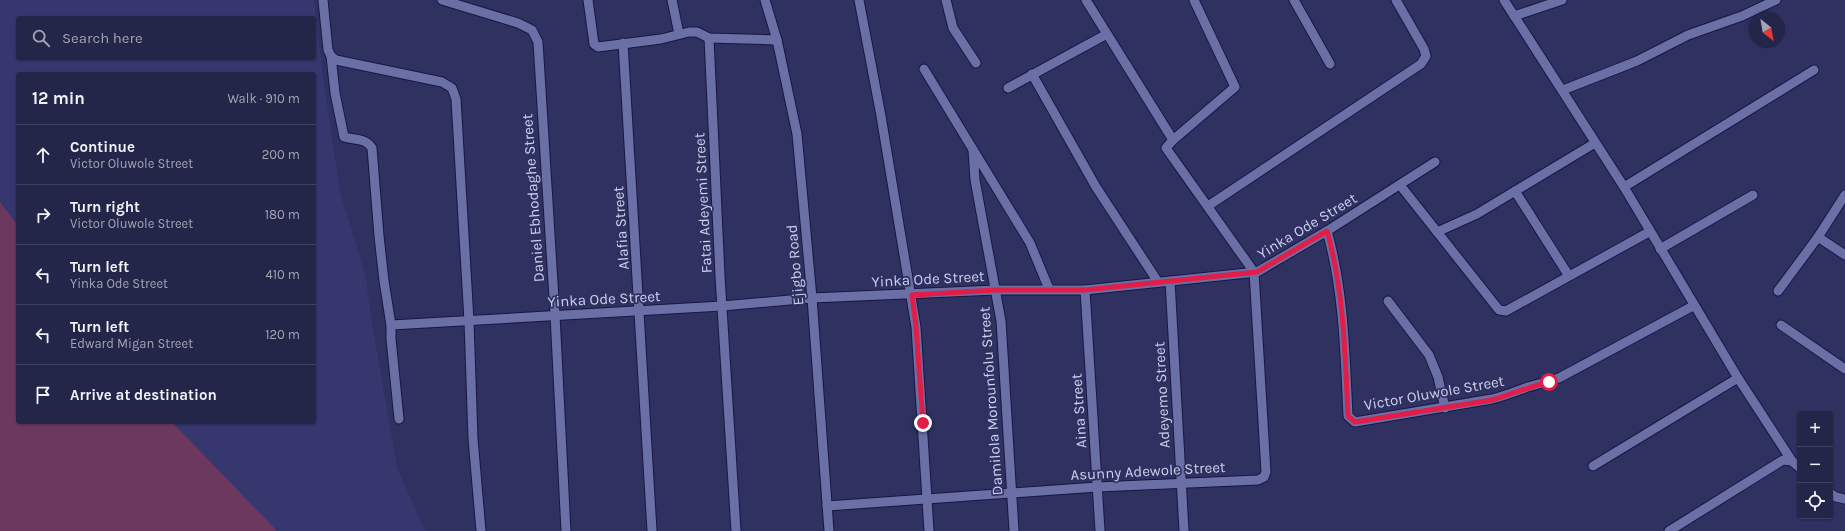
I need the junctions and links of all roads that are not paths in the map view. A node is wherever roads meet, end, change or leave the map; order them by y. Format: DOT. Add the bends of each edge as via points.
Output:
graph roads {
  1 [pos="323,0"];
  2 [pos="442,0"];
  3 [pos="588,0"];
  4 [pos="672,0"];
  5 [pos="765,0"];
  6 [pos="859,0"];
  7 [pos="946,0"];
  8 [pos="1086,0"];
  9 [pos="1194,0"];
  10 [pos="1294,0"];
  11 [pos="1396,0"];
  12 [pos="1504,0"];
  13 [pos="1562,0"];
  14 [pos="1776,0"];
  15 [pos="1514,16"];
  16 [pos="679,34"];
  17 [pos="1107,34"];
  18 [pos="709,38"];
  19 [pos="777,40"];
  20 [pos="623,43"];
  21 [pos="331,56"];
  22 [pos="976,63"];
  23 [pos="1330,64"];
  24 [pos="924,69"];
  25 [pos="1814,70"];
  26 [pos="1032,74"];
  27 [pos="1008,88"];
  28 [pos="1562,90"];
  29 [pos="1173,140"];
  30 [pos="1595,142"];
  31 [pos="973,150"];
  32 [pos="1435,162"];
  33 [pos="1400,185"];
  34 [pos="1624,187"];
  35 [pos="1515,191"];
  36 [pos="1753,195"];
  37 [pos="1845,195"];
  38 [pos="1208,206"];
  39 [pos="1327,231"];
  40 [pos="1437,232"];
  41 [pos="1649,232"];
  42 [pos="1818,236"];
  43 [pos="1660,250"];
  44 [pos="1845,256"];
  45 [pos="1254,272"];
  46 [pos="1569,276"];
  47 [pos="1170,281"];
  48 [pos="1158,282"];
  49 [pos="1049,289"];
  50 [pos="996,290"];
  51 [pos="1085,290"];
  52 [pos="1778,291"];
  53 [pos="912,295"];
  54 [pos="812,298"];
  55 [pos="1388,301"];
  56 [pos="722,306"];
  57 [pos="1693,306"];
  58 [pos="640,311"];
  59 [pos="555,315"];
  60 [pos="469,321"];
  61 [pos="391,325"];
  62 [pos="1781,325"];
  63 [pos="1845,369"];
  64 [pos="1738,378"];
  65 [pos="1445,408"];
  66 [pos="399,419"];
  67 [pos="1792,461"];
  68 [pos="1797,465"];
  69 [pos="1593,466"];
  70 [pos="1181,482"];
  71 [pos="1097,487"];
  72 [pos="1012,492"];
  73 [pos="1833,495"];
  74 [pos="928,498"];
  75 [pos="1845,499"];
  76 [pos="827,506"];
  77 [pos="480,531"];
  78 [pos="566,531"];
  79 [pos="652,531"];
  80 [pos="736,531"];
  81 [pos="829,531"];
  82 [pos="929,531"];
  83 [pos="1014,531"];
  84 [pos="1100,531"];
  85 [pos="1184,531"];
  86 [pos="1669,531"];
  1 -- 21 [label="street" via="328,50"];
  2 -- 59 [label="street, Daniel Ebhodaghe Street" via="518,23 532,30 538,42"];
  3 -- 20 [label="street" via="594,44 598,47"];
  4 -- 16 [label="street"];
  5 -- 19 [label="street, Ejigbo Road"];
  6 -- 53 [label="street"];
  7 -- 22 [label="street" via="953,28"];
  8 -- 17 [label="street"];
  9 -- 29 [label="street" via="1235,87"];
  10 -- 23 [label="street"];
  11 -- 38 [label="street" via="1424,49 1426,56 1421,64"];
  12 -- 15 [label="street"];
  13 -- 15 [label="street"];
  14 -- 28 [label="street" via="1742,16 1688,35 1637,61"];
  15 -- 28 [label="street"];
  16 -- 18 [label="street" via="697,32"];
  16 -- 20 [label="street" via="661,39"];
  17 -- 26 [label="street"];
  17 -- 29 [label="street"];
  18 -- 19 [label="street"];
  18 -- 56 [label="street, Fatai Adeyemi Street"];
  19 -- 54 [label="street, Ejigbo Road" via="797,134"];
  20 -- 58 [label="street, Alafia Street"];
  21 -- 60 [label="street" via="336,60 442,82 452,88 456,100"];
  21 -- 61 [label="street" via="344,137 363,140 372,148 379,243"];
  24 -- 31 [label="street"];
  25 -- 34 [label="street"];
  26 -- 27 [label="street"];
  26 -- 48 [label="street" via="1096,188"];
  28 -- 30 [label="street"];
  29 -- 38 [label="street" via="1166,148"];
  30 -- 34 [label="street"];
  30 -- 35 [label="street"];
  31 -- 49 [label="street" via="1030,243"];
  31 -- 50 [label="street, Damilola Morounfolu Street" via="975,180"];
  32 -- 33 [label="street, Yinka Ode Street"];
  33 -- 39 [label="street, Yinka Ode Street"];
  33 -- 40 [label="street"];
  34 -- 41 [label="street"];
  35 -- 40 [label="street" via="1477,214"];
  35 -- 46 [label="street"];
  36 -- 43 [label="street"];
  37 -- 42 [label="street"];
  38 -- 45 [label="street"];
  39 -- 45 [label="street, Yinka Ode Street"];
  39 -- 65 [label="street, Victor Oluwole Street" via="1337,272 1350,419 1355,422"];
  40 -- 46 [label="street" via="1499,310 1502,311"];
  41 -- 43 [label="street"];
  41 -- 46 [label="street"];
  42 -- 44 [label="street"];
  42 -- 52 [label="street"];
  43 -- 57 [label="street"];
  45 -- 47 [label="street, Yinka Ode Street"];
  45 -- 70 [label="street, Asunny Adewole Street" via="1266,472 1264,477 1258,480"];
  47 -- 48 [label="street, Yinka Ode Street"];
  47 -- 70 [label="street, Adeyemo Street"];
  48 -- 51 [label="street, Yinka Ode Street"];
  49 -- 50 [label="street, Yinka Ode Street"];
  49 -- 51 [label="street, Yinka Ode Street"];
  50 -- 53 [label="street, Yinka Ode Street"];
  50 -- 72 [label="street, Damilola Morounfolu Street" via="1001,321"];
  51 -- 71 [label="street, Aina Street"];
  53 -- 54 [label="street, Yinka Ode Street"];
  53 -- 74 [label="street"];
  54 -- 56 [label="street, Yinka Ode Street"];
  54 -- 76 [label="street, Ejigbo Road"];
  55 -- 65 [label="street" via="1429,356 1438,377"];
  56 -- 58 [label="street, Yinka Ode Street"];
  56 -- 80 [label="street, Fatai Adeyemi Street"];
  57 -- 64 [label="street"];
  57 -- 65 [label="street, Victor Oluwole Street" via="1559,378 1492,400"];
  58 -- 59 [label="street, Yinka Ode Street"];
  58 -- 79 [label="street, Alafia Street"];
  59 -- 60 [label="street, Yinka Ode Street"];
  59 -- 78 [label="street, Daniel Ebhodaghe Street"];
  60 -- 61 [label="street, Yinka Ode Street"];
  60 -- 77 [label="street" via="473,438"];
  61 -- 66 [label="street"];
  62 -- 63 [label="street"];
  64 -- 67 [label="street"];
  64 -- 69 [label="street"];
  67 -- 68 [label="street"];
  67 -- 86 [label="street" via="1783,460"];
  70 -- 71 [label="street, Asunny Adewole Street"];
  70 -- 85 [label="street, Adeyemo Street"];
  71 -- 72 [label="street, Asunny Adewole Street"];
  71 -- 84 [label="street, Aina Street"];
  72 -- 74 [label="street, Asunny Adewole Street"];
  72 -- 83 [label="street, Damilola Morounfolu Street"];
  73 -- 75 [label="street"];
  74 -- 76 [label="street, Asunny Adewole Street"];
  74 -- 82 [label="street"];
  76 -- 81 [label="street, Ejigbo Road"];
}
